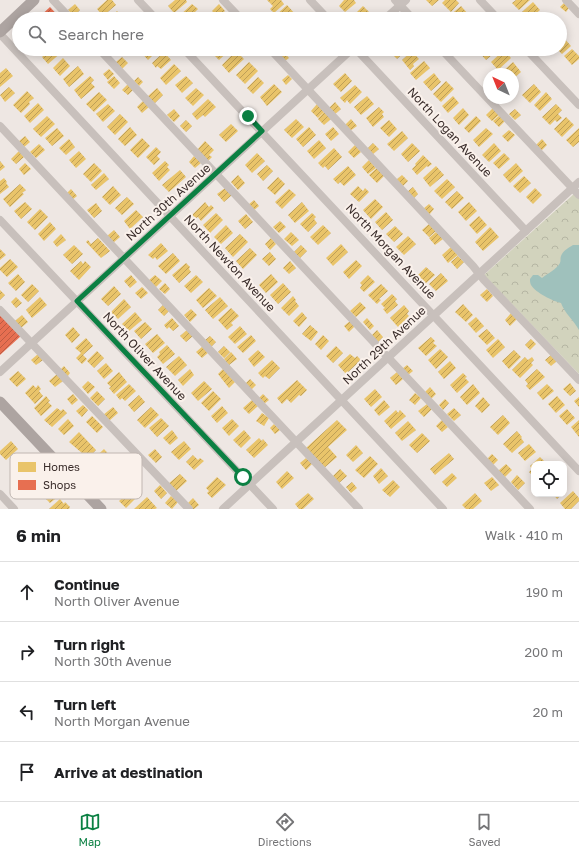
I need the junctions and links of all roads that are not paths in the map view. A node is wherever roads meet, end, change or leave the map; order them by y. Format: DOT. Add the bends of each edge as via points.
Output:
graph roads {
  1 [pos="34,0"];
  2 [pos="53,0"];
  3 [pos="138,0"];
  4 [pos="223,0"];
  5 [pos="310,0"];
  6 [pos="480,0"];
  7 [pos="566,0"];
  8 [pos="401,2"];
  9 [pos="22,12"];
  10 [pos="64,12"];
  11 [pos="149,12"];
  12 [pos="234,12"];
  13 [pos="321,12"];
  14 [pos="392,12"];
  15 [pos="408,12"];
  16 [pos="491,12"];
  17 [pos="579,14"];
  18 [pos="12,21"];
  19 [pos="0,33"];
  20 [pos="12,46"];
  21 [pos="21,56"];
  22 [pos="106,56"];
  23 [pos="191,56"];
  24 [pos="276,56"];
  25 [pos="344,56"];
  26 [pos="363,56"];
  27 [pos="449,56"];
  28 [pos="533,56"];
  29 [pos="308,90"];
  30 [pos="579,105"];
  31 [pos="0,126"];
  32 [pos="262,131"];
  33 [pos="216,174"];
  34 [pos="579,182"];
  35 [pos="572,188"];
  36 [pos="579,195"];
  37 [pos="170,216"];
  38 [pos="2,226"];
  39 [pos="526,231"];
  40 [pos="124,258"];
  41 [pos="479,273"];
  42 [pos="77,301"];
  43 [pos="0,310"];
  44 [pos="434,315"];
  45 [pos="31,343"];
  46 [pos="388,357"];
  47 [pos="0,372"];
  48 [pos="579,380"];
  49 [pos="341,400"];
  50 [pos="0,402"];
  51 [pos="296,441"];
  52 [pos="48,453"];
  53 [pos="136,453"];
  54 [pos="142,460"];
  55 [pos="579,471"];
  56 [pos="250,484"];
  57 [pos="0,494"];
  58 [pos="92,499"];
  59 [pos="14,509"];
  60 [pos="101,509"];
  61 [pos="189,509"];
  62 [pos="223,509"];
  63 [pos="273,509"];
  64 [pos="359,509"];
  65 [pos="443,509"];
  66 [pos="530,509"];
  1 -- 9 [label="main road"];
  2 -- 10 [label="street"];
  3 -- 11 [label="street"];
  4 -- 12 [label="street"];
  5 -- 13 [label="street"];
  6 -- 16 [label="street"];
  7 -- 17 [label="street"];
  8 -- 14 [label="street"];
  8 -- 15 [label="street"];
  18 -- 19 [label="main road"];
  19 -- 20 [label="street, North Newton Avenue"];
  21 -- 37 [label="street, North Newton Avenue"];
  22 -- 33 [label="street"];
  23 -- 32 [label="street, North Morgan Avenue"];
  24 -- 29 [label="street"];
  25 -- 29 [label="street, North 30th Avenue"];
  26 -- 39 [label="street, North Logan Avenue"];
  27 -- 35 [label="street"];
  28 -- 30 [label="street"];
  29 -- 32 [label="street, North 30th Avenue"];
  29 -- 41 [label="street"];
  31 -- 40 [label="street"];
  32 -- 33 [label="street, North 30th Avenue"];
  32 -- 44 [label="street, North Morgan Avenue"];
  33 -- 37 [label="street, North 30th Avenue"];
  33 -- 46 [label="street"];
  34 -- 35 [label="street, North 29th Avenue"];
  35 -- 36 [label="street"];
  35 -- 39 [label="street, North 29th Avenue"];
  37 -- 40 [label="street, North 30th Avenue"];
  37 -- 49 [label="street, North Newton Avenue"];
  38 -- 42 [label="street, North Oliver Avenue"];
  39 -- 41 [label="street, North 29th Avenue"];
  40 -- 42 [label="street, North 30th Avenue"];
  40 -- 51 [label="street"];
  41 -- 44 [label="street, North 29th Avenue"];
  41 -- 48 [label="street"];
  42 -- 45 [label="street, North 30th Avenue"];
  42 -- 56 [label="street, North Oliver Avenue"];
  43 -- 45 [label="street"];
  44 -- 46 [label="street, North 29th Avenue"];
  44 -- 55 [label="street, North Morgan Avenue"];
  45 -- 47 [label="street, North 30th Avenue"];
  45 -- 53 [label="street"];
  46 -- 49 [label="street, North 29th Avenue"];
  46 -- 66 [label="street"];
  49 -- 51 [label="street, North 29th Avenue"];
  49 -- 65 [label="street, North Newton Avenue"];
  50 -- 52 [label="main road"];
  51 -- 56 [label="street, North 29th Avenue"];
  51 -- 64 [label="street"];
  54 -- 61 [label="street"];
  56 -- 62 [label="street, North 29th Avenue"];
  56 -- 63 [label="street, North Oliver Avenue"];
  57 -- 59 [label="street"];
  58 -- 60 [label="main road"];
}
